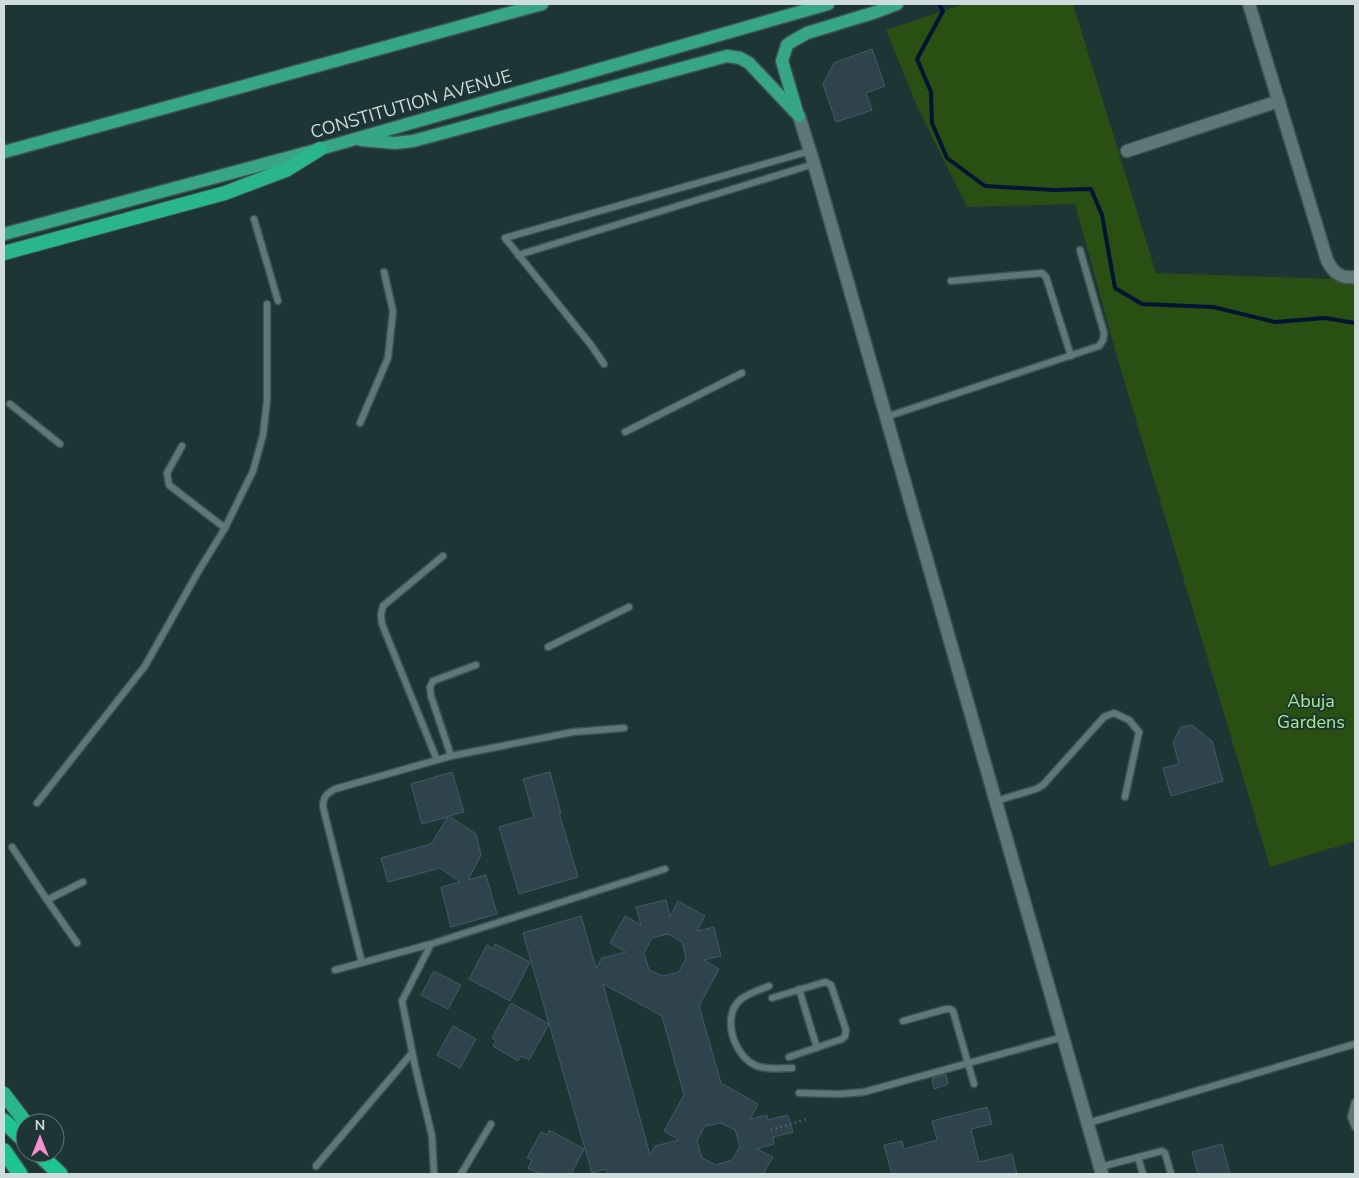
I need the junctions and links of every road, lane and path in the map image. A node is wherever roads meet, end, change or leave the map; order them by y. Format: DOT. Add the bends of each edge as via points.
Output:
graph roads {
  1 [pos="530,4"];
  2 [pos="542,4"];
  3 [pos="828,4"];
  4 [pos="896,4"];
  5 [pos="1249,4"];
  6 [pos="514,11"];
  7 [pos="1279,101"];
  8 [pos="799,116"];
  9 [pos="353,139"];
  10 [pos="320,148"];
  11 [pos="810,151"];
  12 [pos="1127,151"];
  13 [pos="4,152"];
  14 [pos="814,164"];
  15 [pos="254,219"];
  16 [pos="4,234"];
  17 [pos="1080,250"];
  18 [pos="4,253"];
  19 [pos="518,255"];
  20 [pos="384,272"];
  21 [pos="1355,277"];
  22 [pos="951,281"];
  23 [pos="278,301"];
  24 [pos="267,304"];
  25 [pos="1071,356"];
  26 [pos="604,364"];
  27 [pos="742,373"];
  28 [pos="10,404"];
  29 [pos="886,417"];
  30 [pos="360,422"];
  31 [pos="624,432"];
  32 [pos="60,444"];
  33 [pos="182,446"];
  34 [pos="225,528"];
  35 [pos="443,556"];
  36 [pos="629,607"];
  37 [pos="548,647"];
  38 [pos="476,664"];
  39 [pos="624,728"];
  40 [pos="451,756"];
  41 [pos="437,760"];
  42 [pos="1125,797"];
  43 [pos="996,801"];
  44 [pos="37,803"];
  45 [pos="12,847"];
  46 [pos="665,869"];
  47 [pos="83,882"];
  48 [pos="47,900"];
  49 [pos="77,943"];
  50 [pos="431,944"];
  51 [pos="362,963"];
  52 [pos="335,970"];
  53 [pos="769,986"];
  54 [pos="799,990"];
  55 [pos="772,998"];
  56 [pos="902,1020"];
  57 [pos="1063,1037"];
  58 [pos="1355,1044"];
  59 [pos="817,1048"];
  60 [pos="412,1053"];
  61 [pos="788,1057"];
  62 [pos="967,1063"];
  63 [pos="792,1068"];
  64 [pos="974,1084"];
  65 [pos="799,1093"];
  66 [pos="4,1094"];
  67 [pos="1355,1102"];
  68 [pos="18,1113"];
  69 [pos="806,1119"];
  70 [pos="4,1120"];
  71 [pos="1088,1123"];
  72 [pos="491,1124"];
  73 [pos="1355,1127"];
  74 [pos="771,1130"];
  75 [pos="15,1131"];
  76 [pos="4,1151"];
  77 [pos="1138,1156"];
  78 [pos="48,1163"];
  79 [pos="56,1163"];
  80 [pos="316,1166"];
  81 [pos="1101,1171"];
  82 [pos="20,1174"];
  83 [pos="60,1174"];
  84 [pos="64,1174"];
  85 [pos="434,1174"];
  86 [pos="461,1174"];
  87 [pos="1143,1174"];
  88 [pos="1171,1174"];
  1 -- 6 [label="street"];
  2 -- 6 [label="main road"];
  3 -- 9 [label="main road, CONSTITUTION AVENUE"];
  4 -- 8 [label="main road" via="796,38 787,45 783,67"];
  5 -- 7 [label="street"];
  6 -- 13 [label="main road"];
  7 -- 12 [label="street"];
  7 -- 21 [label="street" via="1327,260 1338,275"];
  8 -- 9 [label="main road" via="749,63 727,56 413,141 395,144"];
  8 -- 11 [label="street"];
  9 -- 10 [label="main road, CONSTITUTION AVENUE"];
  10 -- 16 [label="main road, CONSTITUTION AVENUE"];
  10 -- 18 [label="highway" via="286,170 225,193"];
  11 -- 14 [label="street"];
  11 -- 19 [label="lane" via="505,238"];
  14 -- 19 [label="lane"];
  14 -- 29 [label="street"];
  15 -- 23 [label="lane"];
  17 -- 25 [label="lane" via="1104,333 1099,346"];
  19 -- 26 [label="lane"];
  20 -- 30 [label="lane" via="394,311 388,358"];
  22 -- 25 [label="lane" via="1042,272"];
  24 -- 34 [label="lane" via="267,401 263,435 253,471"];
  25 -- 29 [label="lane"];
  27 -- 31 [label="lane"];
  28 -- 32 [label="lane"];
  29 -- 43 [label="street"];
  33 -- 34 [label="lane" via="167,473 169,486"];
  34 -- 44 [label="lane" via="145,666"];
  35 -- 41 [label="lane" via="383,606 381,615"];
  36 -- 37 [label="lane"];
  38 -- 40 [label="lane" via="433,681 430,687"];
  39 -- 40 [label="lane" via="574,732"];
  40 -- 41 [label="lane"];
  41 -- 51 [label="lane" via="335,789 323,799"];
  42 -- 43 [label="lane" via="1139,732 1129,720 1114,713 1104,717 1043,785"];
  43 -- 57 [label="street"];
  45 -- 48 [label="lane"];
  46 -- 50 [label="lane"];
  47 -- 48 [label="lane"];
  48 -- 49 [label="lane"];
  50 -- 51 [label="lane"];
  50 -- 60 [label="lane" via="402,1001"];
  51 -- 52 [label="lane"];
  53 -- 63 [label="lane" via="740,1000 731,1018 732,1031 745,1058 757,1066"];
  54 -- 55 [label="lane"];
  54 -- 59 [label="lane"];
  54 -- 59 [label="lane" via="825,982 831,985 846,1030 842,1039"];
  56 -- 62 [label="lane" via="950,1008"];
  57 -- 62 [label="lane"];
  57 -- 71 [label="street"];
  58 -- 71 [label="lane"];
  59 -- 61 [label="lane"];
  60 -- 80 [label="lane"];
  60 -- 85 [label="lane" via="432,1136"];
  62 -- 64 [label="lane"];
  62 -- 65 [label="lane" via="864,1092"];
  66 -- 68 [label="highway"];
  67 -- 73 [label="lane" via="1351,1117"];
  69 -- 74 [label="path"];
  70 -- 75 [label="highway"];
  71 -- 81 [label="street"];
  72 -- 86 [label="lane"];
  76 -- 82 [label="highway"];
  77 -- 81 [label="lane"];
  77 -- 87 [label="lane"];
  77 -- 88 [label="lane" via="1162,1151"];
  78 -- 83 [label="highway"];
  79 -- 84 [label="highway"];
}
